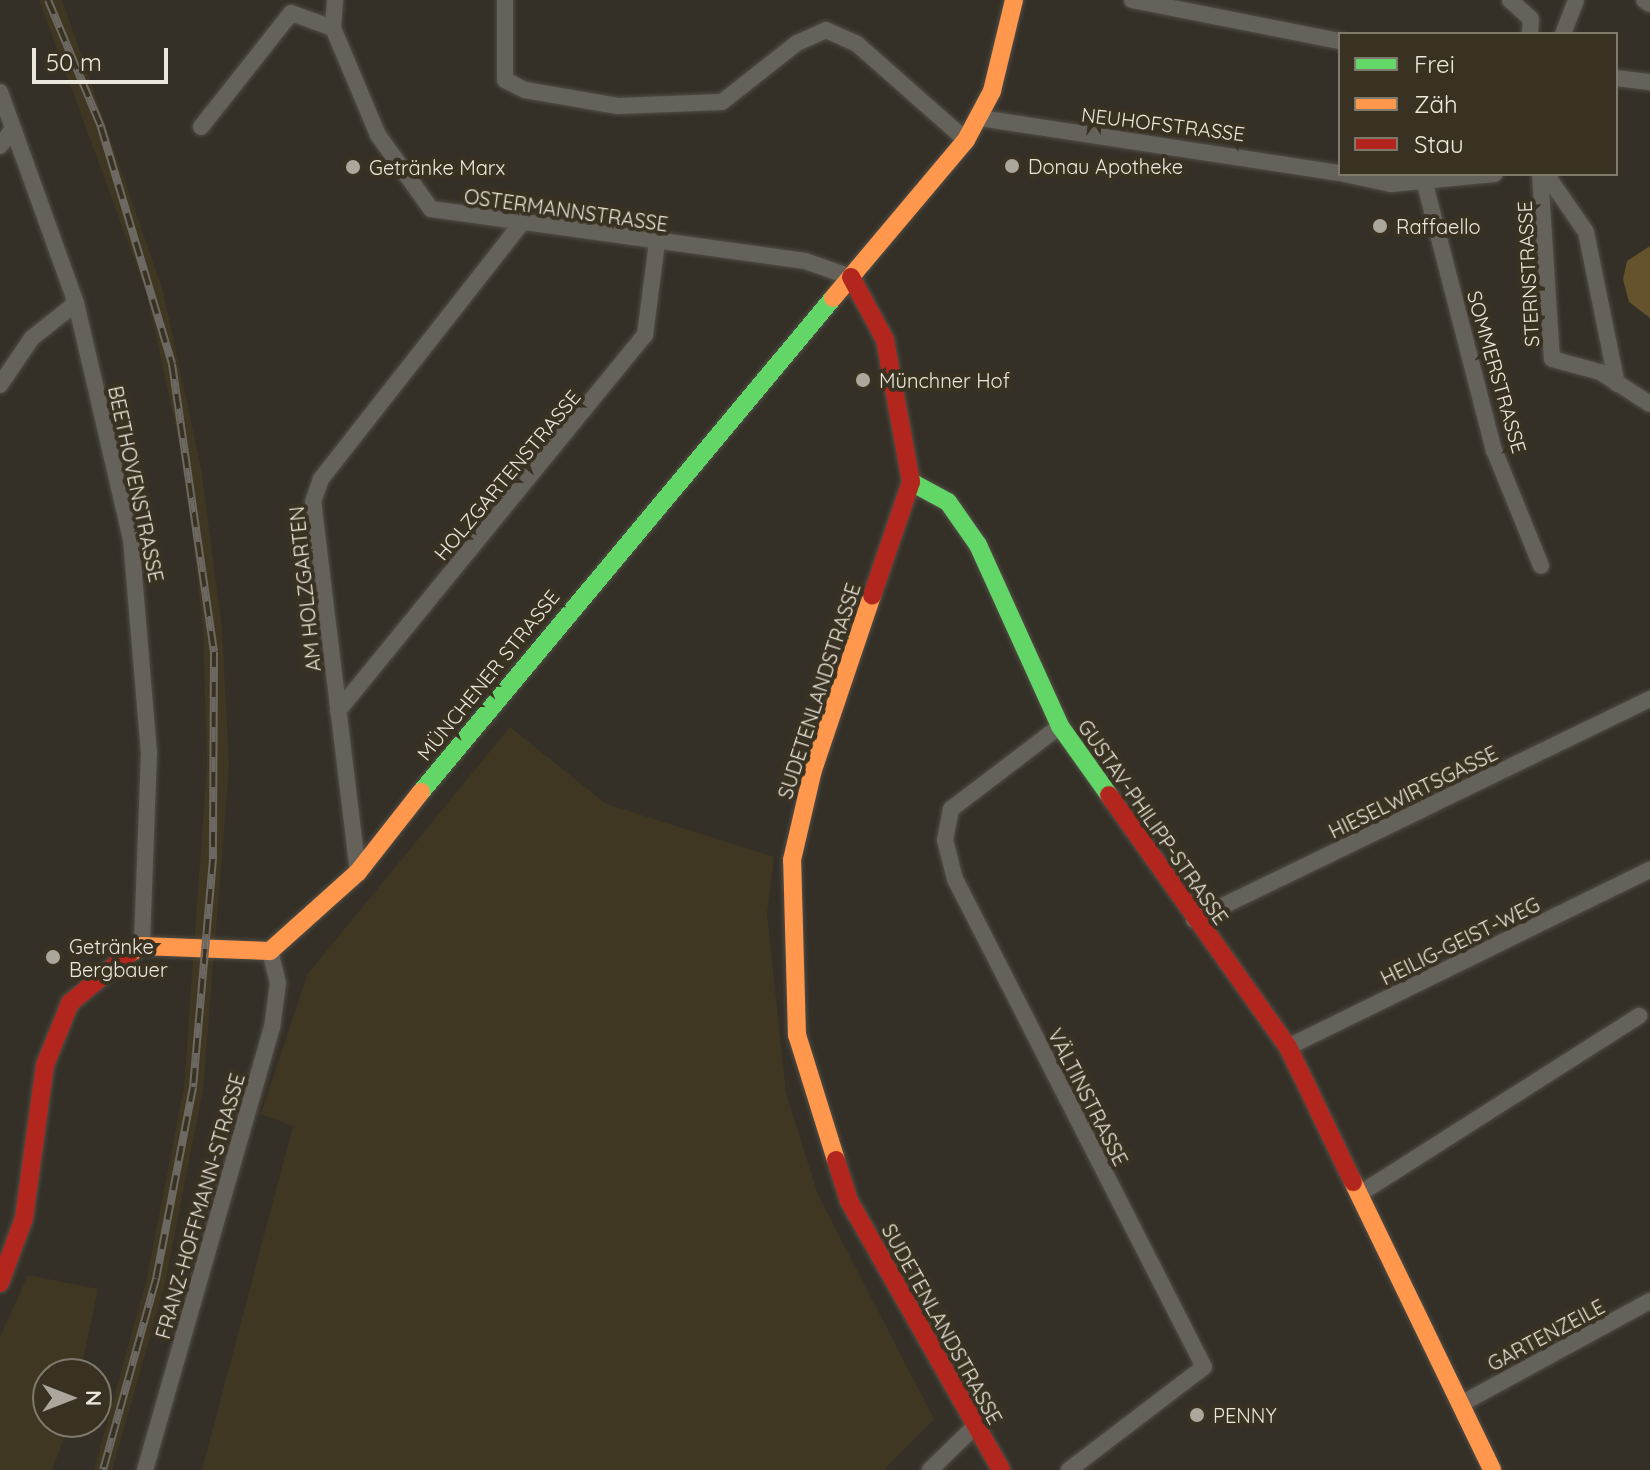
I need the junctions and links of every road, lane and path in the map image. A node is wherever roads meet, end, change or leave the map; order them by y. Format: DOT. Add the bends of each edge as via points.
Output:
graph roads {
  1 [pos="335,0"];
  2 [pos="505,0"];
  3 [pos="1014,0"];
  4 [pos="1132,0"];
  5 [pos="1510,0"];
  6 [pos="1576,0"];
  7 [pos="1644,0"];
  8 [pos="1650,4"];
  9 [pos="333,28"];
  10 [pos="1530,32"];
  11 [pos="1564,32"];
  12 [pos="1338,41"];
  13 [pos="1618,78"];
  14 [pos="1650,82"];
  15 [pos="0,92"];
  16 [pos="980,118"];
  17 [pos="201,127"];
  18 [pos="13,129"];
  19 [pos="966,140"];
  20 [pos="0,146"];
  21 [pos="1338,173"];
  22 [pos="1359,176"];
  23 [pos="1481,176"];
  24 [pos="1540,176"];
  25 [pos="1547,176"];
  26 [pos="1425,184"];
  27 [pos="520,225"];
  28 [pos="657,243"];
  29 [pos="851,277"];
  30 [pos="76,303"];
  31 [pos="1617,384"];
  32 [pos="0,385"];
  33 [pos="1650,404"];
  34 [pos="911,482"];
  35 [pos="1541,566"];
  36 [pos="1650,699"];
  37 [pos="338,711"];
  38 [pos="1060,726"];
  39 [pos="1650,870"];
  40 [pos="358,872"];
  41 [pos="1194,920"];
  42 [pos="142,946"];
  43 [pos="270,951"];
  44 [pos="1639,1016"];
  45 [pos="1288,1047"];
  46 [pos="1361,1193"];
  47 [pos="0,1283"];
  48 [pos="1650,1301"];
  49 [pos="1461,1404"];
  50 [pos="974,1427"];
  51 [pos="145,1470"];
  52 [pos="930,1470"];
  53 [pos="1001,1470"];
  54 [pos="1069,1470"];
  55 [pos="1492,1470"];
  1 -- 9 [label="street, OSTERMANNSTRASSE"];
  2 -- 19 [label="street" via="505,80 525,90 618,106 722,102 797,43 826,30 857,44"];
  3 -- 16 [label="street, MÜNCHENER STRASSE"];
  4 -- 12 [label="street"];
  5 -- 10 [label="street" via="1531,19"];
  6 -- 11 [label="street"];
  7 -- 8 [label="street"];
  9 -- 17 [label="street" via="291,13"];
  9 -- 27 [label="street, OSTERMANNSTRASSE" via="378,135 414,192 431,209"];
  13 -- 14 [label="street"];
  15 -- 18 [label="street, BEETHOVENSTRASSE"];
  16 -- 19 [label="street, MÜNCHENER STRASSE"];
  16 -- 21 [label="street, NEUHOFSTRASSE"];
  18 -- 20 [label="street"];
  18 -- 30 [label="street, BEETHOVENSTRASSE"];
  19 -- 29 [label="street, MÜNCHENER STRASSE"];
  22 -- 26 [label="street, NEUHOFSTRASSE"];
  23 -- 26 [label="street, NEUHOFSTRASSE"];
  24 -- 31 [label="street, STERNSTRASSE" via="1552,359"];
  25 -- 31 [label="street" via="1586,232"];
  26 -- 35 [label="street, SOMMERSTRASSE" via="1494,450"];
  27 -- 28 [label="street, OSTERMANNSTRASSE"];
  27 -- 37 [label="street, AM HOLZGARTEN" via="321,479 313,502"];
  28 -- 29 [label="street, OSTERMANNSTRASSE" via="822,264"];
  28 -- 37 [label="street, HOLZGARTENSTRASSE" via="645,335"];
  29 -- 34 [label="street, SUDETENLANDSTRASSE" via="885,340"];
  29 -- 40 [label="street, MÜNCHENER STRASSE" via="488,706"];
  30 -- 32 [label="street" via="32,338"];
  30 -- 42 [label="street, BEETHOVENSTRASSE" via="142,620 149,752"];
  31 -- 33 [label="street"];
  34 -- 38 [label="street, GUSTAV-PHILIPP-STRASSE" via="948,502 978,545"];
  34 -- 50 [label="street, SUDETENLANDSTRASSE" via="813,770 792,860 797,1035 849,1201"];
  36 -- 41 [label="street, HIESELWIRTSGASSE"];
  37 -- 40 [label="street, AM HOLZGARTEN"];
  38 -- 41 [label="street, GUSTAV-PHILIPP-STRASSE"];
  38 -- 54 [label="street, VÄLTINSTRASSE" via="951,809 945,840 955,879 1204,1367"];
  39 -- 45 [label="street, HEILIG-GEIST-WEG"];
  40 -- 43 [label="street, MÜNCHENER STRASSE"];
  41 -- 45 [label="street, GUSTAV-PHILIPP-STRASSE"];
  42 -- 43 [label="street"];
  42 -- 47 [label="street" via="108,965 70,1003 53,1039 24,1218"];
  43 -- 51 [label="street, FRANZ-HOFFMANN-STRASSE" via="278,983 272,1028"];
  44 -- 46 [label="street"];
  45 -- 46 [label="street, GUSTAV-PHILIPP-STRASSE"];
  46 -- 49 [label="street, GUSTAV-PHILIPP-STRASSE"];
  48 -- 49 [label="street, GARTENZEILE"];
  49 -- 55 [label="street, GUSTAV-PHILIPP-STRASSE"];
  50 -- 52 [label="street"];
  50 -- 53 [label="street, SUDETENLANDSTRASSE"];
}
